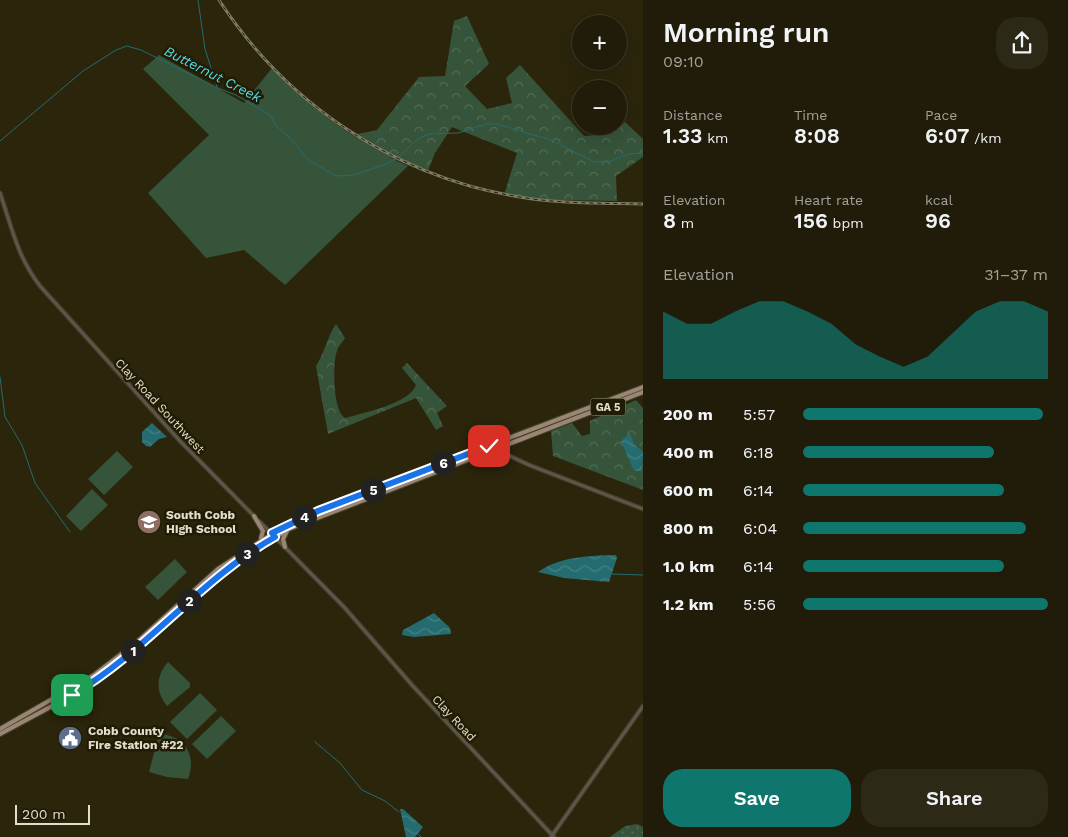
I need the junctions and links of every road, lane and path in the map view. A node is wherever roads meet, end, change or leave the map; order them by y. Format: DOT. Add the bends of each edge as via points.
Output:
graph roads {
  1 [pos="0,193"];
  2 [pos="643,387"];
  3 [pos="643,392"];
  4 [pos="506,445"];
  5 [pos="489,446"];
  6 [pos="494,449"];
  7 [pos="507,455"];
  8 [pos="643,509"];
  9 [pos="254,516"];
  10 [pos="287,531"];
  11 [pos="273,535"];
  12 [pos="259,540"];
  13 [pos="285,547"];
  14 [pos="344,607"];
  15 [pos="643,706"];
  16 [pos="0,729"];
  17 [pos="0,734"];
  18 [pos="553,836"];
  1 -- 9 [label="street, Clay Road Southwest" via="22,260 40,286 178,439"];
  2 -- 5 [label="main road, GA 5"];
  3 -- 4 [label="main road, GA 5"];
  4 -- 6 [label="main road, GA 5"];
  4 -- 7 [label="main road"];
  5 -- 6 [label="street"];
  5 -- 11 [label="main road, GA 5" via="318,511"];
  6 -- 7 [label="street"];
  6 -- 10 [label="main road, GA 5"];
  7 -- 8 [label="street"];
  9 -- 11 [label="street, Clay Road Southwest"];
  9 -- 12 [label="main road" via="263,531"];
  10 -- 11 [label="main road, GA 5"];
  10 -- 13 [label="main road" via="283,539"];
  11 -- 12 [label="main road, GA 5"];
  11 -- 13 [label="street, Clay Road Southwest"];
  11 -- 17 [label="main road, GA 5" via="219,575 98,678"];
  12 -- 16 [label="main road, GA 5" via="218,569 137,642 94,675"];
  13 -- 14 [label="street, Clay Road Southwest"];
  14 -- 18 [label="street, Clay Road" via="412,686"];
  15 -- 18 [label="street"];
}
